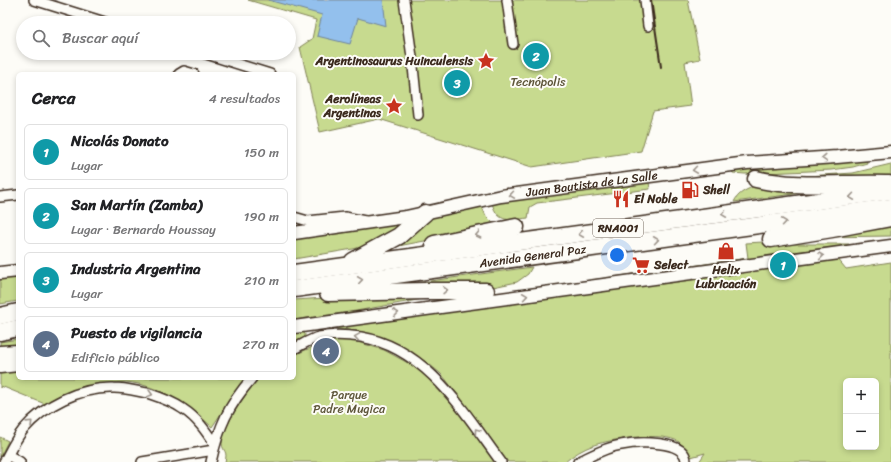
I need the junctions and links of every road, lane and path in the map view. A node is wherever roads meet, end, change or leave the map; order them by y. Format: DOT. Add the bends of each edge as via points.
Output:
graph roads {
  1 [pos="34,0"];
  2 [pos="404,0"];
  3 [pos="507,0"];
  4 [pos="645,0"];
  5 [pos="85,16"];
  6 [pos="648,26"];
  7 [pos="513,44"];
  8 [pos="225,60"];
  9 [pos="264,72"];
  10 [pos="418,115"];
  11 [pos="891,152"];
  12 [pos="756,179"];
  13 [pos="891,184"];
  14 [pos="891,191"];
  15 [pos="16,195"];
  16 [pos="0,197"];
  17 [pos="891,207"];
  18 [pos="425,213"];
  19 [pos="296,218"];
  20 [pos="891,218"];
  21 [pos="372,222"];
  22 [pos="516,227"];
  23 [pos="296,233"];
  24 [pos="771,238"];
  25 [pos="891,246"];
  26 [pos="345,266"];
  27 [pos="16,271"];
  28 [pos="296,272"];
  29 [pos="0,273"];
  30 [pos="296,289"];
  31 [pos="486,291"];
  32 [pos="296,293"];
  33 [pos="16,312"];
  34 [pos="0,316"];
  35 [pos="316,325"];
  36 [pos="296,327"];
  37 [pos="16,328"];
  38 [pos="0,332"];
  39 [pos="318,337"];
  40 [pos="296,348"];
  41 [pos="0,354"];
  42 [pos="16,354"];
  43 [pos="16,365"];
  44 [pos="0,367"];
  45 [pos="250,380"];
  46 [pos="214,447"];
  47 [pos="6,459"];
  48 [pos="20,462"];
  49 [pos="142,462"];
  50 [pos="211,462"];
  51 [pos="501,462"];
  52 [pos="578,462"];
  53 [pos="686,462"];
  1 -- 5 [label="street"];
  2 -- 10 [label="street"];
  3 -- 7 [label="street"];
  4 -- 6 [label="street"];
  8 -- 9 [label="street"];
  11 -- 18 [label="street, Juan Bautista de La Salle, one-way" via="747,163 501,196"];
  12 -- 13 [label="highway" via="794,183"];
  14 -- 26 [label="highway, Avenida General Paz / RNA001, one-way"];
  15 -- 16 [label="street"];
  30 -- 17 [label="highway, Avenida General Paz / RNA001, one-way"];
  18 -- 21 [label="street, Juan Bautista de La Salle"];
  18 -- 26 [label="highway" via="399,236"];
  19 -- 21 [label="street" via="308,221 346,217"];
  20 -- 24 [label="highway"];
  21 -- 23 [label="street, Juan Bautista de La Salle"];
  22 -- 26 [label="highway, one-way"];
  35 -- 25 [label="street, one-way"];
  26 -- 28 [label="highway, Avenida General Paz / RNA001"];
  27 -- 29 [label="street"];
  32 -- 31 [label="highway, one-way"];
  33 -- 34 [label="highway"];
  35 -- 36 [label="street"];
  35 -- 39 [label="street"];
  37 -- 38 [label="highway"];
  39 -- 40 [label="street"];
  51 -- 39 [label="street, one-way" via="455,400 419,363 398,349 375,340 342,334"];
  41 -- 42 [label="highway"];
  43 -- 44 [label="street"];
  45 -- 46 [label="street" via="225,416"];
  47 -- 46 [label="street, one-way" via="23,430 56,402 87,391 113,388 156,396 177,405 204,428"];
  46 -- 49 [label="street"];
  46 -- 50 [label="street"];
  47 -- 48 [label="street"];
  52 -- 53 [label="street" via="620,445 655,443 681,451"];
}
